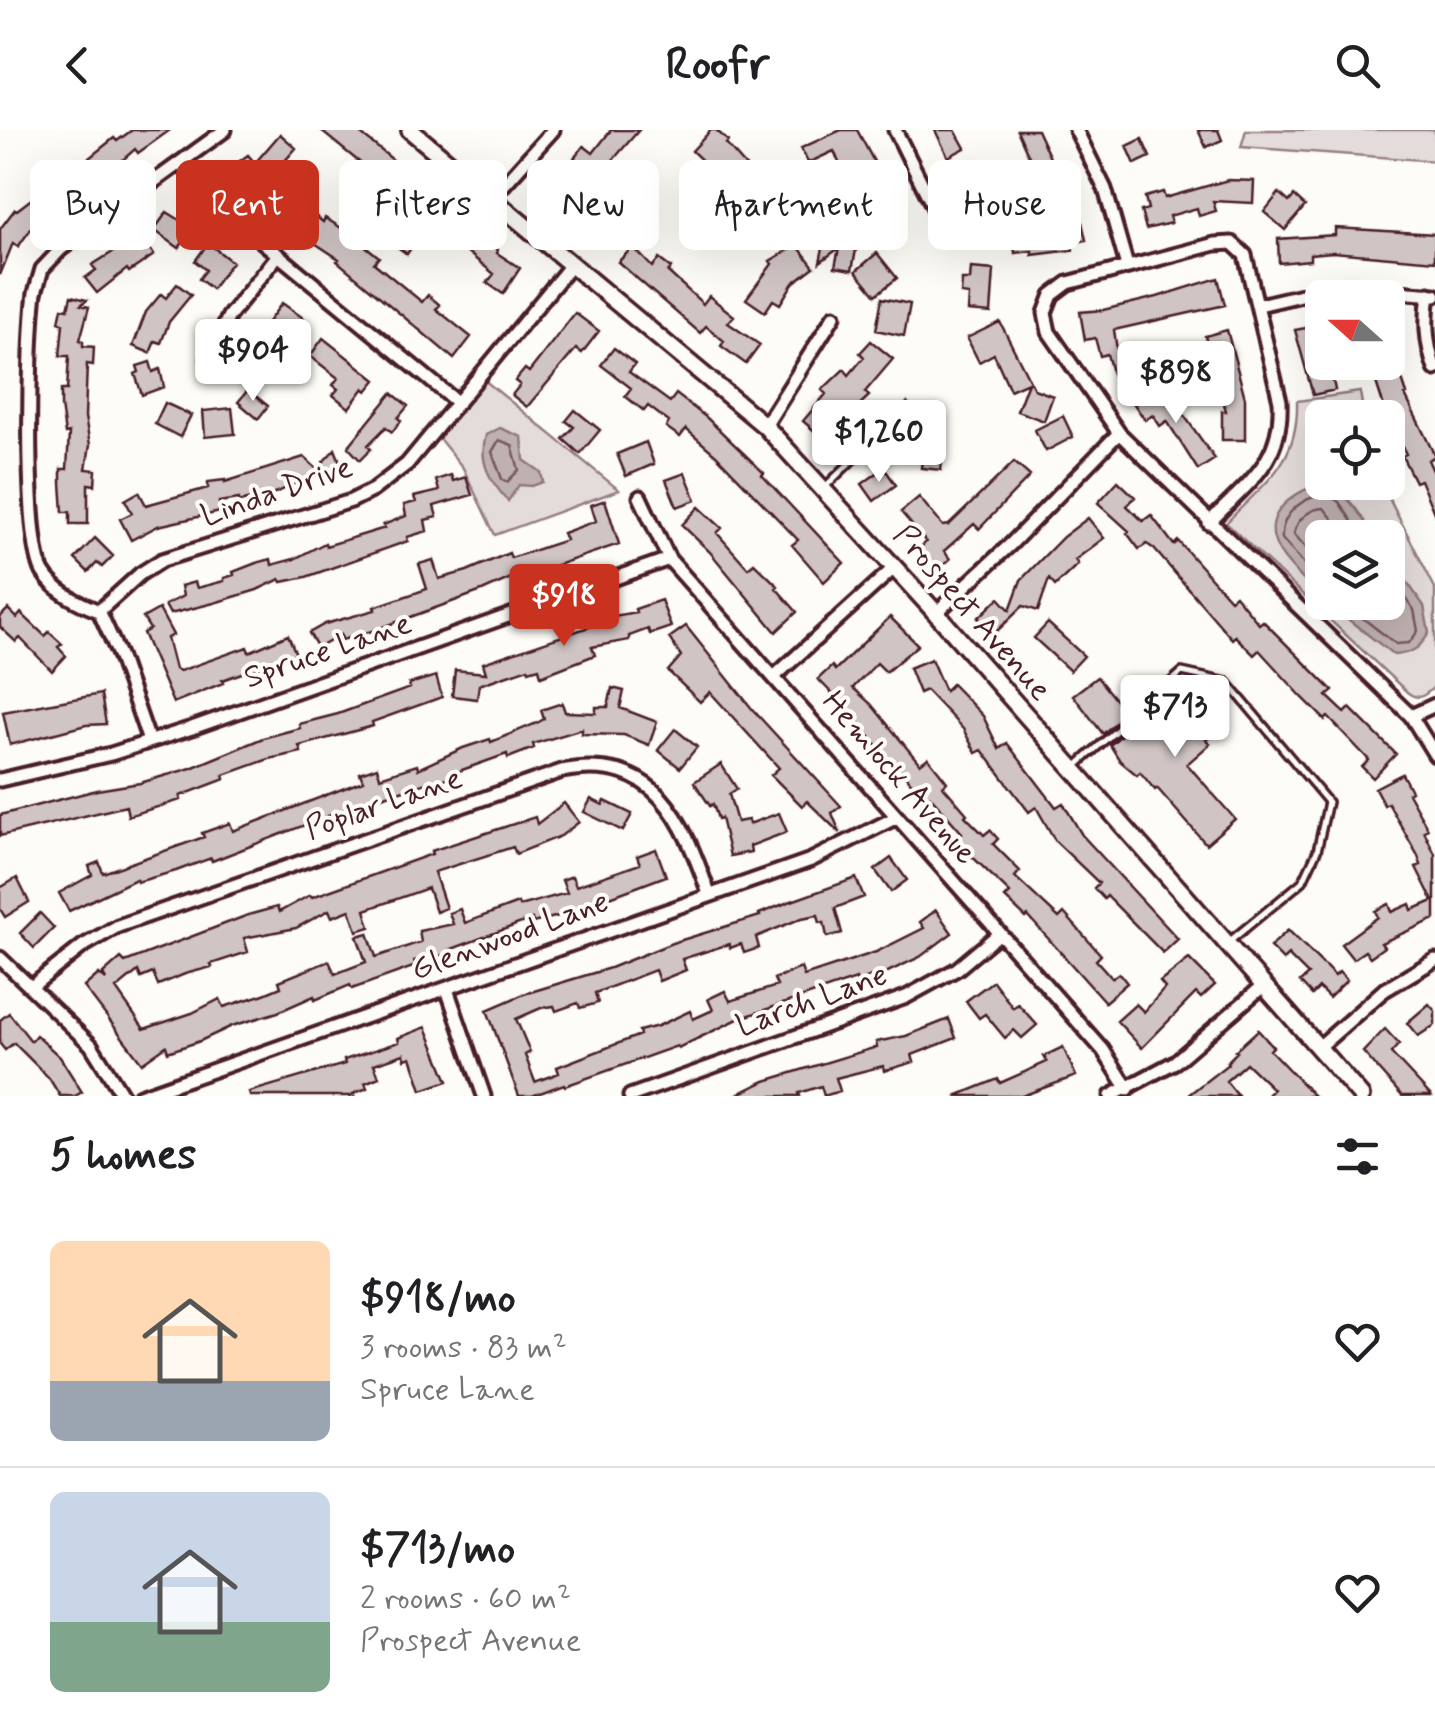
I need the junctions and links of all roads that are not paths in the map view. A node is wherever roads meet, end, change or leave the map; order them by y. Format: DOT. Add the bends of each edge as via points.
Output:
graph roads {
  1 [pos="225,130"];
  2 [pos="410,130"];
  3 [pos="553,130"];
  4 [pos="895,130"];
  5 [pos="1076,130"];
  6 [pos="184,160"];
  7 [pos="446,160"];
  8 [pos="176,166"];
  9 [pos="507,181"];
  10 [pos="928,196"];
  11 [pos="507,211"];
  12 [pos="271,250"];
  13 [pos="278,256"];
  14 [pos="571,266"];
  15 [pos="1127,266"];
  16 [pos="1432,294"];
  17 [pos="1259,305"];
  18 [pos="834,316"];
  19 [pos="208,359"];
  20 [pos="1435,369"];
  21 [pos="458,403"];
  22 [pos="765,426"];
  23 [pos="1119,433"];
  24 [pos="871,442"];
  25 [pos="824,488"];
  26 [pos="640,497"];
  27 [pos="1209,523"];
  28 [pos="668,558"];
  29 [pos="895,567"];
  30 [pos="99,612"];
  31 [pos="936,613"];
  32 [pos="774,676"];
  33 [pos="1435,705"];
  34 [pos="1412,716"];
  35 [pos="149,741"];
  36 [pos="1435,756"];
  37 [pos="1072,769"];
  38 [pos="0,780"];
  39 [pos="895,818"];
  40 [pos="710,894"];
  41 [pos="1000,933"];
  42 [pos="1226,944"];
  43 [pos="0,958"];
  44 [pos="1435,960"];
  45 [pos="32,986"];
  46 [pos="1263,986"];
  47 [pos="446,989"];
  48 [pos="1319,1047"];
  49 [pos="1128,1089"];
  50 [pos="123,1096"];
  51 [pos="140,1096"];
  52 [pos="484,1096"];
  53 [pos="630,1096"];
  54 [pos="1111,1096"];
  55 [pos="1361,1096"];
  1 -- 6 [label="street"];
  2 -- 7 [label="street, Prospect Avenue"];
  3 -- 9 [label="street"];
  4 -- 10 [label="street"];
  5 -- 15 [label="street" via="1105,188"];
  8 -- 30 [label="street" via="61,249 42,269 35,293 34,550 44,574 73,602"];
  11 -- 14 [label="street, Prospect Avenue"];
  12 -- 13 [label="street"];
  13 -- 19 [label="street" via="228,316"];
  13 -- 21 [label="street"];
  14 -- 21 [label="street, Linda Drive"];
  14 -- 22 [label="street, Prospect Avenue"];
  15 -- 17 [label="street" via="1232,243 1246,255"];
  15 -- 23 [label="street" via="1068,283 1052,295 1045,320"];
  16 -- 17 [label="street" via="1336,287"];
  16 -- 20 [label="street" via="1427,347"];
  17 -- 27 [label="street" via="1280,400 1278,439 1261,468"];
  18 -- 22 [label="street"];
  21 -- 30 [label="street, Linda Drive" via="407,464 373,490 162,560"];
  22 -- 25 [label="street, Prospect Avenue"];
  23 -- 27 [label="street"];
  23 -- 31 [label="street"];
  24 -- 25 [label="lane"];
  25 -- 29 [label="street, Prospect Avenue"];
  26 -- 28 [label="street, Hemlock Avenue"];
  27 -- 34 [label="street"];
  28 -- 32 [label="street, Hemlock Avenue"];
  28 -- 35 [label="street, Spruce Lane"];
  29 -- 31 [label="street, Prospect Avenue"];
  29 -- 32 [label="street"];
  30 -- 35 [label="street"];
  31 -- 37 [label="street, Prospect Avenue"];
  32 -- 39 [label="street, Hemlock Avenue"];
  33 -- 34 [label="street"];
  34 -- 36 [label="street"];
  35 -- 38 [label="street, Spruce Lane"];
  37 -- 42 [label="street, Prospect Avenue"];
  37 -- 42 [label="lane" via="1182,672 1228,682 1328,802 1303,882"];
  39 -- 40 [label="street, Glenwood Lane" via="810,860"];
  39 -- 41 [label="street, Hemlock Avenue"];
  40 -- 45 [label="street, Poplar Lane" via="682,826 660,794 624,772 584,767 118,926"];
  40 -- 47 [label="street, Glenwood Lane"];
  41 -- 49 [label="street, Hemlock Avenue" via="1103,1050"];
  41 -- 53 [label="street, Larch Lane" via="958,969 906,997"];
  42 -- 46 [label="street, Prospect Avenue"];
  43 -- 45 [label="street"];
  44 -- 48 [label="street" via="1384,991"];
  45 -- 50 [label="street" via="91,1045"];
  46 -- 48 [label="street, Prospect Avenue"];
  46 -- 49 [label="street" via="1176,1062"];
  47 -- 51 [label="street, Glenwood Lane"];
  47 -- 52 [label="street"];
  48 -- 55 [label="street, Prospect Avenue"];
  49 -- 54 [label="street"];
}
